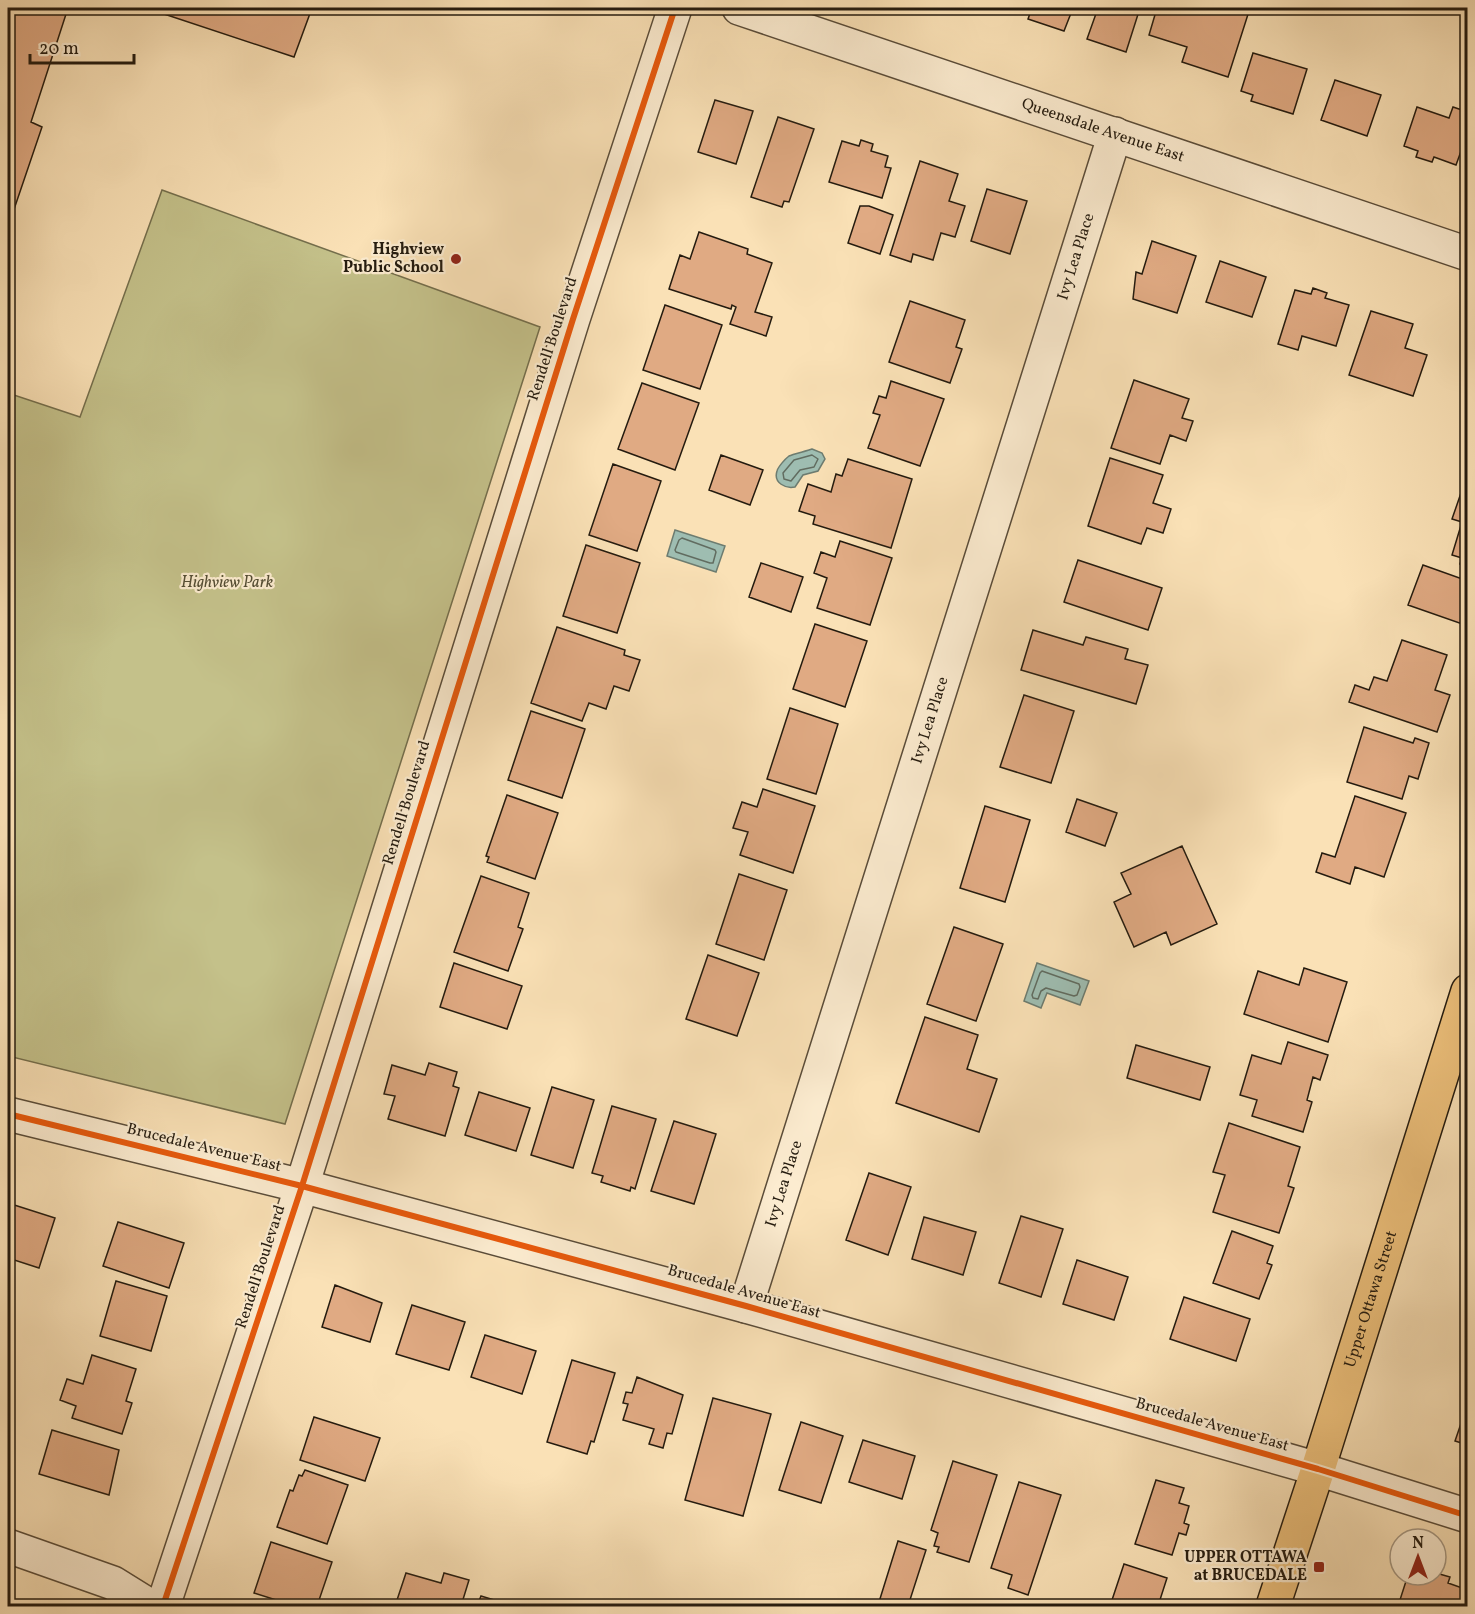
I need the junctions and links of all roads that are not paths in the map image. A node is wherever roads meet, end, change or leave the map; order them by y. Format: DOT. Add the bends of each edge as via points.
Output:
graph roads {
  1 [pos="675,8"];
  2 [pos="739,8"];
  3 [pos="1115,134"];
  4 [pos="1467,254"];
  5 [pos="1467,992"];
  6 [pos="8,1113"];
  7 [pos="302,1186"];
  8 [pos="746,1306"];
  9 [pos="1318,1469"];
  10 [pos="1467,1516"];
  11 [pos="8,1546"];
  12 [pos="150,1606"];
  13 [pos="163,1606"];
  14 [pos="1273,1606"];
  1 -- 7 [label="street, Rendell Boulevard" via="573,319"];
  2 -- 3 [label="street, Queensdale Avenue East"];
  3 -- 4 [label="street, Queensdale Avenue East"];
  3 -- 8 [label="street, Ivy Lea Place"];
  5 -- 9 [label="main road, Upper Ottawa Street"];
  6 -- 7 [label="street, Brucedale Avenue East"];
  7 -- 8 [label="street, Brucedale Avenue East"];
  7 -- 13 [label="street, Rendell Boulevard"];
  8 -- 9 [label="street, Brucedale Avenue East"];
  9 -- 10 [label="street, Brucedale Avenue East"];
  9 -- 14 [label="main road, Upper Ottawa Street"];
  11 -- 12 [label="street" via="113,1583"];
}
